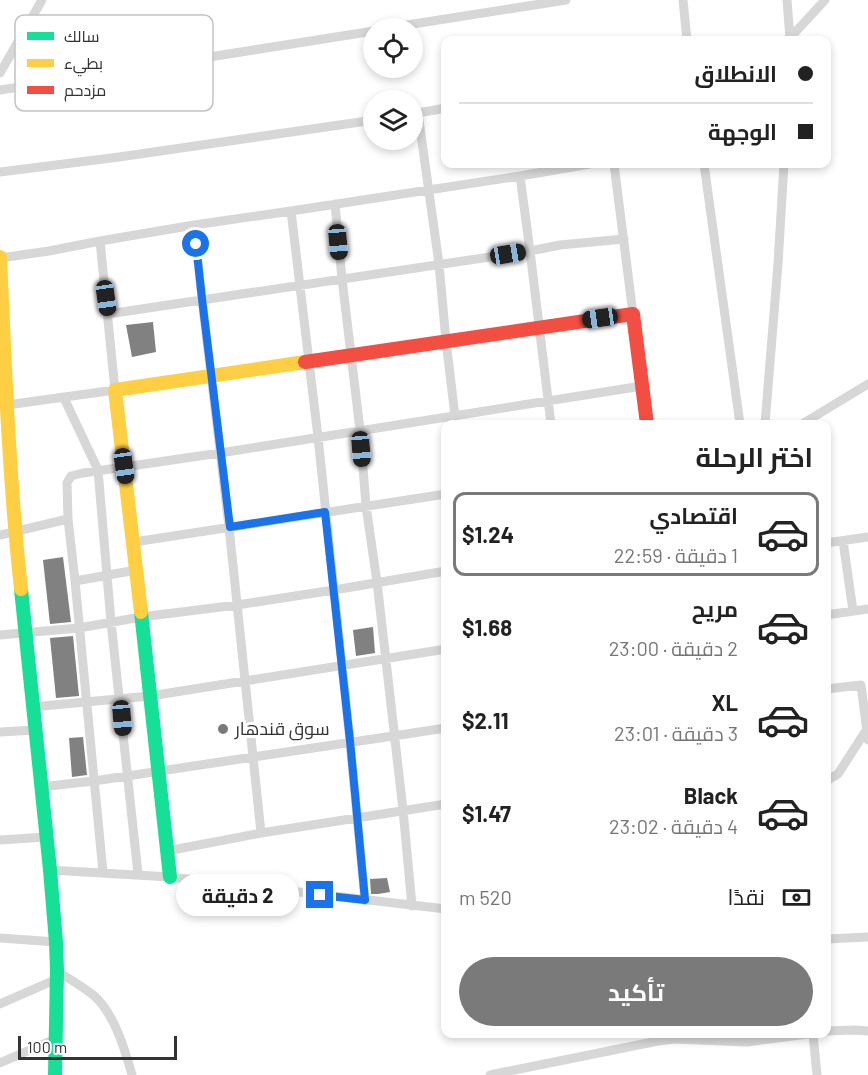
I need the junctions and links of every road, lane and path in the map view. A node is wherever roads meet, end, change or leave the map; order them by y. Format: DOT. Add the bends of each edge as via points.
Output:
graph roads {
  1 [pos="42,0"];
  2 [pos="566,0"];
  3 [pos="683,0"];
  4 [pos="787,0"];
  5 [pos="825,0"];
  6 [pos="33,15"];
  7 [pos="423,22"];
  8 [pos="363,33"];
  9 [pos="687,36"];
  10 [pos="790,36"];
  11 [pos="793,36"];
  12 [pos="15,47"];
  13 [pos="213,58"];
  14 [pos="0,73"];
  15 [pos="15,88"];
  16 [pos="0,90"];
  17 [pos="441,109"];
  18 [pos="423,112"];
  19 [pos="363,122"];
  20 [pos="422,150"];
  21 [pos="567,168"];
  22 [pos="615,168"];
  23 [pos="705,168"];
  24 [pos="784,168"];
  25 [pos="0,172"];
  26 [pos="520,176"];
  27 [pos="429,190"];
  28 [pos="335,204"];
  29 [pos="291,211"];
  30 [pos="195,225"];
  31 [pos="624,239"];
  32 [pos="100,241"];
  33 [pos="530,250"];
  34 [pos="0,258"];
  35 [pos="439,264"];
  36 [pos="342,279"];
  37 [pos="300,285"];
  38 [pos="202,299"];
  39 [pos="633,314"];
  40 [pos="108,315"];
  41 [pos="538,327"];
  42 [pos="446,341"];
  43 [pos="351,356"];
  44 [pos="310,362"];
  45 [pos="211,376"];
  46 [pos="868,384"];
  47 [pos="642,386"];
  48 [pos="115,390"];
  49 [pos="64,398"];
  50 [pos="548,401"];
  51 [pos="6,405"];
  52 [pos="456,420"];
  53 [pos="550,420"];
  54 [pos="646,420"];
  55 [pos="739,420"];
  56 [pos="765,420"];
  57 [pos="809,420"];
  58 [pos="441,422"];
  59 [pos="360,430"];
  60 [pos="318,437"];
  61 [pos="220,453"];
  62 [pos="124,466"];
  63 [pos="98,470"];
  64 [pos="441,495"];
  65 [pos="366,506"];
  66 [pos="325,512"];
  67 [pos="68,519"];
  68 [pos="230,527"];
  69 [pos="15,532"];
  70 [pos="0,535"];
  71 [pos="868,537"];
  72 [pos="843,541"];
  73 [pos="134,542"];
  74 [pos="831,542"];
  75 [pos="136,570"];
  76 [pos="441,572"];
  77 [pos="107,575"];
  78 [pos="75,581"];
  79 [pos="377,582"];
  80 [pos="334,590"];
  81 [pos="237,605"];
  82 [pos="868,609"];
  83 [pos="854,611"];
  84 [pos="831,614"];
  85 [pos="141,618"];
  86 [pos="111,622"];
  87 [pos="79,628"];
  88 [pos="24,633"];
  89 [pos="0,635"];
  90 [pos="441,650"];
  91 [pos="386,658"];
  92 [pos="342,665"];
  93 [pos="246,680"];
  94 [pos="865,685"];
  95 [pos="831,689"];
  96 [pos="150,696"];
  97 [pos="120,699"];
  98 [pos="86,702"];
  99 [pos="32,707"];
  100 [pos="441,729"];
  101 [pos="867,729"];
  102 [pos="35,730"];
  103 [pos="0,732"];
  104 [pos="394,735"];
  105 [pos="868,740"];
  106 [pos="350,741"];
  107 [pos="254,757"];
  108 [pos="159,771"];
  109 [pos="127,776"];
  110 [pos="831,779"];
  111 [pos="94,781"];
  112 [pos="40,787"];
  113 [pos="441,805"];
  114 [pos="404,810"];
  115 [pos="357,817"];
  116 [pos="261,833"];
  117 [pos="46,837"];
  118 [pos="0,840"];
  119 [pos="167,851"];
  120 [pos="50,870"];
  121 [pos="103,872"];
  122 [pos="138,874"];
  123 [pos="170,877"];
  124 [pos="365,900"];
  125 [pos="412,906"];
  126 [pos="441,909"];
  127 [pos="868,937"];
  128 [pos="0,938"];
  129 [pos="831,939"];
  130 [pos="56,942"];
  131 [pos="57,975"];
  132 [pos="0,1004"];
  133 [pos="831,1031"];
  134 [pos="868,1031"];
  135 [pos="778,1038"];
  136 [pos="813,1038"];
  137 [pos="55,1039"];
  138 [pos="0,1063"];
  139 [pos="55,1075"];
  140 [pos="132,1075"];
  141 [pos="490,1075"];
  142 [pos="817,1075"];
  1 -- 6 [label="street"];
  2 -- 7 [label="street"];
  3 -- 9 [label="street"];
  4 -- 10 [label="street"];
  5 -- 11 [label="street"];
  8 -- 13 [label="street"];
  12 -- 14 [label="street"];
  15 -- 16 [label="street"];
  17 -- 18 [label="street"];
  19 -- 25 [label="street"];
  20 -- 27 [label="street"];
  21 -- 26 [label="street"];
  22 -- 31 [label="street"];
  23 -- 55 [label="street"];
  24 -- 56 [label="street"];
  26 -- 27 [label="street"];
  26 -- 33 [label="street"];
  27 -- 28 [label="street"];
  27 -- 35 [label="street"];
  28 -- 29 [label="street"];
  28 -- 36 [label="street"];
  29 -- 30 [label="street"];
  29 -- 37 [label="street"];
  30 -- 32 [label="street"];
  30 -- 38 [label="street"];
  31 -- 33 [label="street"];
  31 -- 39 [label="street"];
  32 -- 34 [label="street"];
  32 -- 40 [label="street"];
  33 -- 35 [label="street"];
  33 -- 41 [label="street"];
  34 -- 51 [label="street"];
  35 -- 36 [label="street"];
  35 -- 42 [label="street"];
  36 -- 37 [label="street"];
  36 -- 43 [label="street"];
  37 -- 38 [label="street"];
  37 -- 44 [label="street"];
  38 -- 40 [label="street"];
  38 -- 45 [label="street"];
  39 -- 41 [label="street"];
  39 -- 47 [label="street"];
  40 -- 48 [label="street"];
  41 -- 42 [label="street"];
  41 -- 50 [label="street"];
  42 -- 43 [label="street"];
  42 -- 52 [label="street"];
  43 -- 44 [label="street"];
  43 -- 59 [label="street"];
  44 -- 45 [label="street"];
  44 -- 60 [label="street"];
  45 -- 48 [label="street"];
  45 -- 61 [label="street"];
  46 -- 57 [label="street"];
  47 -- 50 [label="street"];
  47 -- 54 [label="street"];
  48 -- 49 [label="street"];
  48 -- 62 [label="street"];
  49 -- 51 [label="street"];
  49 -- 63 [label="street"];
  50 -- 52 [label="street"];
  50 -- 53 [label="street"];
  51 -- 69 [label="street"];
  58 -- 59 [label="street"];
  59 -- 60 [label="street"];
  59 -- 65 [label="street"];
  60 -- 61 [label="street"];
  60 -- 66 [label="street"];
  61 -- 62 [label="street"];
  61 -- 68 [label="street"];
  62 -- 63 [label="street"];
  62 -- 73 [label="street"];
  63 -- 67 [label="street" via="71,476 67,483"];
  63 -- 77 [label="street"];
  64 -- 65 [label="street"];
  65 -- 66 [label="street"];
  65 -- 79 [label="street"];
  66 -- 68 [label="street"];
  66 -- 80 [label="street"];
  67 -- 69 [label="street"];
  67 -- 78 [label="street"];
  68 -- 73 [label="street"];
  68 -- 81 [label="street"];
  69 -- 70 [label="street"];
  69 -- 88 [label="street"];
  71 -- 72 [label="street"];
  72 -- 74 [label="street"];
  72 -- 83 [label="street"];
  73 -- 75 [label="street"];
  75 -- 77 [label="street"];
  75 -- 85 [label="street"];
  76 -- 79 [label="street"];
  77 -- 78 [label="street"];
  77 -- 86 [label="street"];
  78 -- 87 [label="street"];
  79 -- 80 [label="street"];
  79 -- 91 [label="street"];
  80 -- 81 [label="street"];
  80 -- 92 [label="street"];
  81 -- 85 [label="street"];
  81 -- 93 [label="street"];
  82 -- 83 [label="street"];
  83 -- 84 [label="street"];
  85 -- 86 [label="street"];
  85 -- 96 [label="street"];
  86 -- 87 [label="street"];
  86 -- 97 [label="street"];
  87 -- 88 [label="street"];
  87 -- 98 [label="street"];
  88 -- 89 [label="street"];
  88 -- 99 [label="street"];
  90 -- 91 [label="street"];
  91 -- 92 [label="street"];
  91 -- 104 [label="street"];
  92 -- 93 [label="street"];
  92 -- 106 [label="street"];
  93 -- 96 [label="street"];
  93 -- 107 [label="street"];
  94 -- 95 [label="street"];
  94 -- 101 [label="street"];
  96 -- 97 [label="street"];
  96 -- 108 [label="street"];
  97 -- 98 [label="street"];
  97 -- 109 [label="street"];
  98 -- 99 [label="street"];
  98 -- 111 [label="street"];
  99 -- 102 [label="street"];
  100 -- 104 [label="street"];
  101 -- 105 [label="street"];
  101 -- 110 [label="street"];
  102 -- 103 [label="street"];
  102 -- 112 [label="street"];
  104 -- 106 [label="street"];
  104 -- 114 [label="street"];
  106 -- 107 [label="street"];
  106 -- 115 [label="street"];
  107 -- 108 [label="street"];
  107 -- 116 [label="street"];
  108 -- 109 [label="street"];
  108 -- 119 [label="street"];
  109 -- 111 [label="street"];
  109 -- 122 [label="street"];
  111 -- 112 [label="street"];
  111 -- 121 [label="street"];
  112 -- 117 [label="street"];
  113 -- 114 [label="street"];
  114 -- 115 [label="street"];
  114 -- 125 [label="street"];
  115 -- 116 [label="street"];
  115 -- 124 [label="street"];
  116 -- 119 [label="street"];
  117 -- 118 [label="street"];
  117 -- 120 [label="street"];
  119 -- 123 [label="street"];
  120 -- 121 [label="street"];
  120 -- 130 [label="street"];
  121 -- 122 [label="street"];
  122 -- 123 [label="street"];
  123 -- 124 [label="street"];
  124 -- 125 [label="street"];
  125 -- 126 [label="street"];
  127 -- 129 [label="street"];
  128 -- 130 [label="street"];
  130 -- 131 [label="street"];
  131 -- 132 [label="street"];
  131 -- 137 [label="street"];
  131 -- 140 [label="street" via="93,994 104,1007"];
  133 -- 134 [label="street"];
  135 -- 141 [label="street" via="747,1042 658,1041"];
  136 -- 142 [label="street"];
  137 -- 138 [label="street"];
  137 -- 139 [label="street"];
}
